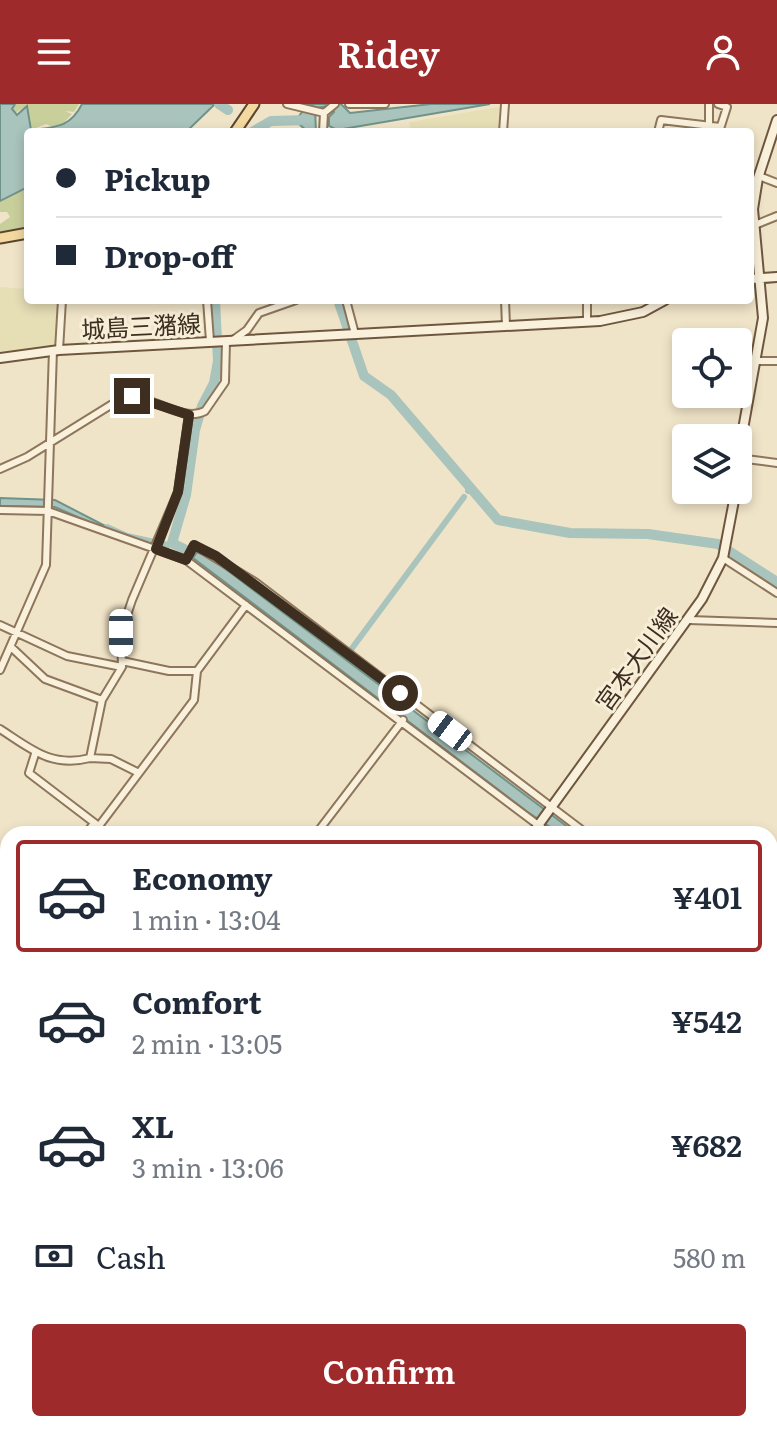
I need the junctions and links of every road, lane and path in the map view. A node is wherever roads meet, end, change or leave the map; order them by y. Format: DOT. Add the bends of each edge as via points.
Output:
graph roads {
  1 [pos="254,104"];
  2 [pos="287,104"];
  3 [pos="349,104"];
  4 [pos="385,104"];
  5 [pos="505,104"];
  6 [pos="709,104"];
  7 [pos="718,104"];
  8 [pos="329,109"];
  9 [pos="777,120"];
  10 [pos="709,125"];
  11 [pos="238,128"];
  12 [pos="503,128"];
  13 [pos="659,128"];
  14 [pos="716,128"];
  15 [pos="721,128"];
  16 [pos="756,177"];
  17 [pos="777,183"];
  18 [pos="754,198"];
  19 [pos="777,216"];
  20 [pos="754,225"];
  21 [pos="24,234"];
  22 [pos="0,238"];
  23 [pos="754,238"];
  24 [pos="777,277"];
  25 [pos="761,278"];
  26 [pos="754,279"];
  27 [pos="62,304"];
  28 [pos="207,304"];
  29 [pos="285,304"];
  30 [pos="347,304"];
  31 [pos="505,304"];
  32 [pos="587,304"];
  33 [pos="655,304"];
  34 [pos="587,321"];
  35 [pos="506,326"];
  36 [pos="355,334"];
  37 [pos="230,340"];
  38 [pos="210,341"];
  39 [pos="56,350"];
  40 [pos="0,358"];
  41 [pos="755,361"];
  42 [pos="777,361"];
  43 [pos="189,415"];
  44 [pos="744,424"];
  45 [pos="48,442"];
  46 [pos="752,460"];
  47 [pos="777,463"];
  48 [pos="0,469"];
  49 [pos="734,504"];
  50 [pos="0,510"];
  51 [pos="48,510"];
  52 [pos="158,545"];
  53 [pos="723,555"];
  54 [pos="186,560"];
  55 [pos="777,593"];
  56 [pos="246,605"];
  57 [pos="689,620"];
  58 [pos="777,623"];
  59 [pos="0,625"];
  60 [pos="16,632"];
  61 [pos="11,647"];
  62 [pos="122,664"];
  63 [pos="0,670"];
  64 [pos="197,671"];
  65 [pos="102,700"];
  66 [pos="403,720"];
  67 [pos="0,729"];
  68 [pos="35,754"];
  69 [pos="90,758"];
  70 [pos="139,773"];
  71 [pos="550,810"];
  72 [pos="540,824"];
  73 [pos="97,825"];
  74 [pos="322,826"];
  75 [pos="575,826"];
  1 -- 11 [label="main road"];
  2 -- 8 [label="street"];
  3 -- 4 [label="street"];
  5 -- 12 [label="street"];
  6 -- 10 [label="street"];
  7 -- 15 [label="street" via="727,107"];
  9 -- 16 [label="main road"];
  10 -- 13 [label="street" via="661,120"];
  10 -- 14 [label="street"];
  16 -- 17 [label="street"];
  16 -- 18 [label="main road"];
  19 -- 20 [label="street"];
  21 -- 22 [label="main road"];
  23 -- 25 [label="main road"];
  24 -- 25 [label="main road"];
  25 -- 26 [label="main road"];
  25 -- 41 [label="main road" via="763,318"];
  27 -- 39 [label="street"];
  28 -- 38 [label="street"];
  29 -- 37 [label="street" via="259,313 247,330"];
  30 -- 36 [label="street"];
  31 -- 35 [label="street"];
  32 -- 34 [label="street"];
  33 -- 34 [label="main road, 城島三潴線" via="624,317"];
  34 -- 35 [label="main road, 城島三潴線"];
  35 -- 36 [label="main road, 城島三潴線"];
  36 -- 37 [label="main road, 城島三潴線"];
  37 -- 38 [label="main road, 城島三潴線"];
  37 -- 43 [label="street" via="225,382 205,411"];
  38 -- 39 [label="main road, 城島三潴線"];
  39 -- 40 [label="main road, 城島三潴線"];
  39 -- 45 [label="street"];
  41 -- 42 [label="street"];
  41 -- 44 [label="main road"];
  43 -- 45 [label="street" via="132,396"];
  43 -- 52 [label="street" via="178,492"];
  45 -- 48 [label="street"];
  45 -- 51 [label="street"];
  46 -- 47 [label="street"];
  49 -- 53 [label="main road, 宮本大川線"];
  50 -- 51 [label="street"];
  51 -- 52 [label="street"];
  51 -- 60 [label="street" via="46,565"];
  52 -- 54 [label="street"];
  52 -- 62 [label="street" via="145,565 121,633"];
  53 -- 55 [label="street"];
  53 -- 57 [label="main road, 宮本大川線"];
  54 -- 56 [label="street"];
  54 -- 71 [label="street" via="194,545 216,556"];
  56 -- 64 [label="street"];
  56 -- 66 [label="street"];
  57 -- 58 [label="street"];
  57 -- 71 [label="main road, 宮本大川線"];
  59 -- 60 [label="street"];
  60 -- 61 [label="street"];
  60 -- 62 [label="street" via="67,656"];
  61 -- 63 [label="street"];
  61 -- 65 [label="street" via="45,679"];
  62 -- 64 [label="street"];
  62 -- 65 [label="street"];
  64 -- 70 [label="street" via="194,700"];
  65 -- 69 [label="street"];
  66 -- 72 [label="street"];
  66 -- 74 [label="street"];
  67 -- 68 [label="street"];
  68 -- 69 [label="street" via="60,762"];
  68 -- 73 [label="street" via="29,773"];
  69 -- 70 [label="street" via="111,759"];
  70 -- 73 [label="street"];
  71 -- 72 [label="main road, 宮本大川線"];
  71 -- 75 [label="street"];
}
